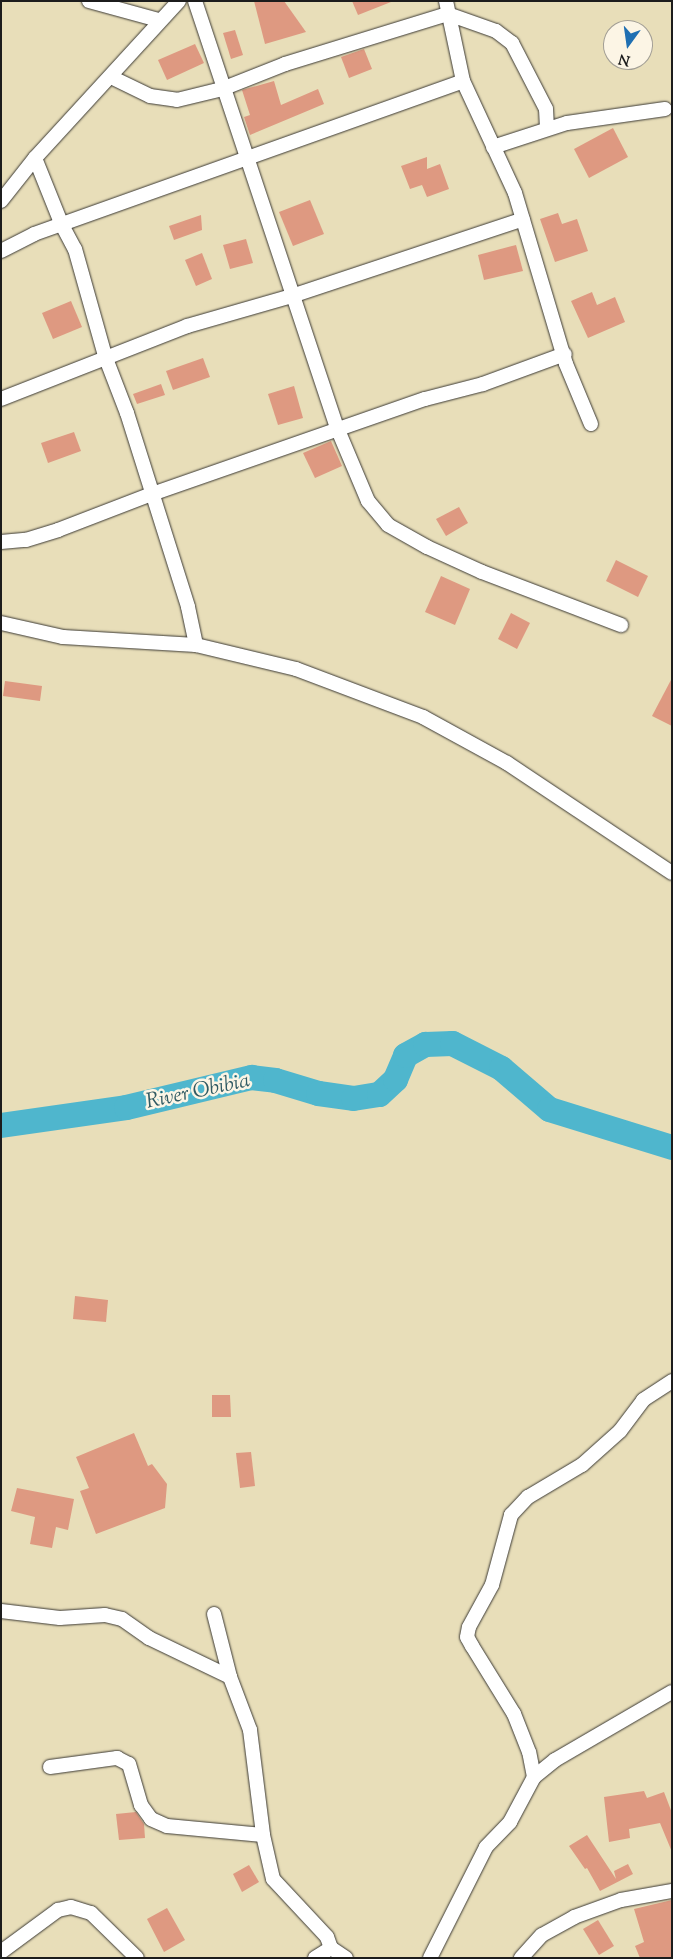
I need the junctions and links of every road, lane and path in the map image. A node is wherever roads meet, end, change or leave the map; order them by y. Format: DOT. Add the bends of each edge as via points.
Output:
graph roads {
  1 [pos="88,1"];
  2 [pos="179,1"];
  3 [pos="195,1"];
  4 [pos="447,7"];
  5 [pos="158,20"];
  6 [pos="113,78"];
  7 [pos="463,81"];
  8 [pos="222,89"];
  9 [pos="664,109"];
  10 [pos="547,128"];
  11 [pos="493,147"];
  12 [pos="35,158"];
  13 [pos="246,160"];
  14 [pos="1,201"];
  15 [pos="523,219"];
  16 [pos="62,225"];
  17 [pos="1,251"];
  18 [pos="295,295"];
  19 [pos="564,354"];
  20 [pos="105,356"];
  21 [pos="1,399"];
  22 [pos="591,424"];
  23 [pos="338,430"];
  24 [pos="152,494"];
  25 [pos="1,542"];
  26 [pos="1,623"];
  27 [pos="621,625"];
  28 [pos="196,645"];
  29 [pos="672,873"];
  30 [pos="672,1381"];
  31 [pos="1,1610"];
  32 [pos="214,1614"];
  33 [pos="230,1677"];
  34 [pos="672,1692"];
  35 [pos="50,1766"];
  36 [pos="534,1777"];
  37 [pos="263,1835"];
  38 [pos="672,1892"];
  39 [pos="330,1948"];
  40 [pos="1,1952"];
  41 [pos="137,1958"];
  42 [pos="315,1958"];
  43 [pos="346,1958"];
  44 [pos="430,1958"];
  45 [pos="522,1958"];
  1 -- 5 [label="street"];
  2 -- 5 [label="street"];
  3 -- 8 [label="street"];
  4 -- 7 [label="street"];
  4 -- 8 [label="street"];
  4 -- 10 [label="street" via="496,30 512,43 546,109"];
  5 -- 6 [label="street"];
  6 -- 8 [label="street" via="150,96 172,99"];
  6 -- 12 [label="street"];
  7 -- 11 [label="street"];
  7 -- 13 [label="street" via="381,108"];
  8 -- 13 [label="street"];
  9 -- 10 [label="street"];
  10 -- 11 [label="street"];
  11 -- 15 [label="street"];
  12 -- 14 [label="street"];
  12 -- 16 [label="street"];
  13 -- 16 [label="street"];
  13 -- 18 [label="street"];
  15 -- 18 [label="street"];
  15 -- 19 [label="street"];
  16 -- 17 [label="street" via="34,234"];
  16 -- 20 [label="street" via="75,249"];
  18 -- 20 [label="street" via="187,326"];
  18 -- 23 [label="street"];
  19 -- 22 [label="street"];
  19 -- 23 [label="street" via="483,384 425,399"];
  20 -- 21 [label="street"];
  20 -- 24 [label="street"];
  23 -- 24 [label="street"];
  23 -- 27 [label="street" via="368,501 388,525 482,572"];
  24 -- 25 [label="street" via="34,538"];
  24 -- 28 [label="street" via="188,607"];
  26 -- 28 [label="street" via="63,637"];
  28 -- 29 [label="street" via="296,669 422,717 507,763"];
  30 -- 36 [label="street" via="643,1400 620,1431 582,1466 528,1497 511,1515 492,1585 469,1626 467,1637 514,1714 530,1752"];
  31 -- 33 [label="street" via="60,1618 106,1615 122,1618 149,1638"];
  32 -- 33 [label="street"];
  33 -- 37 [label="street" via="250,1730"];
  34 -- 36 [label="street" via="555,1760"];
  35 -- 37 [label="street" via="117,1758 129,1764 141,1805 151,1819 167,1826"];
  36 -- 44 [label="street" via="510,1822 486,1848"];
  37 -- 39 [label="street" via="272,1879 327,1936"];
  38 -- 45 [label="street" via="621,1900 574,1917 542,1935"];
  39 -- 42 [label="street"];
  39 -- 43 [label="street"];
  40 -- 41 [label="street" via="58,1910 72,1908 91,1914"];
}
